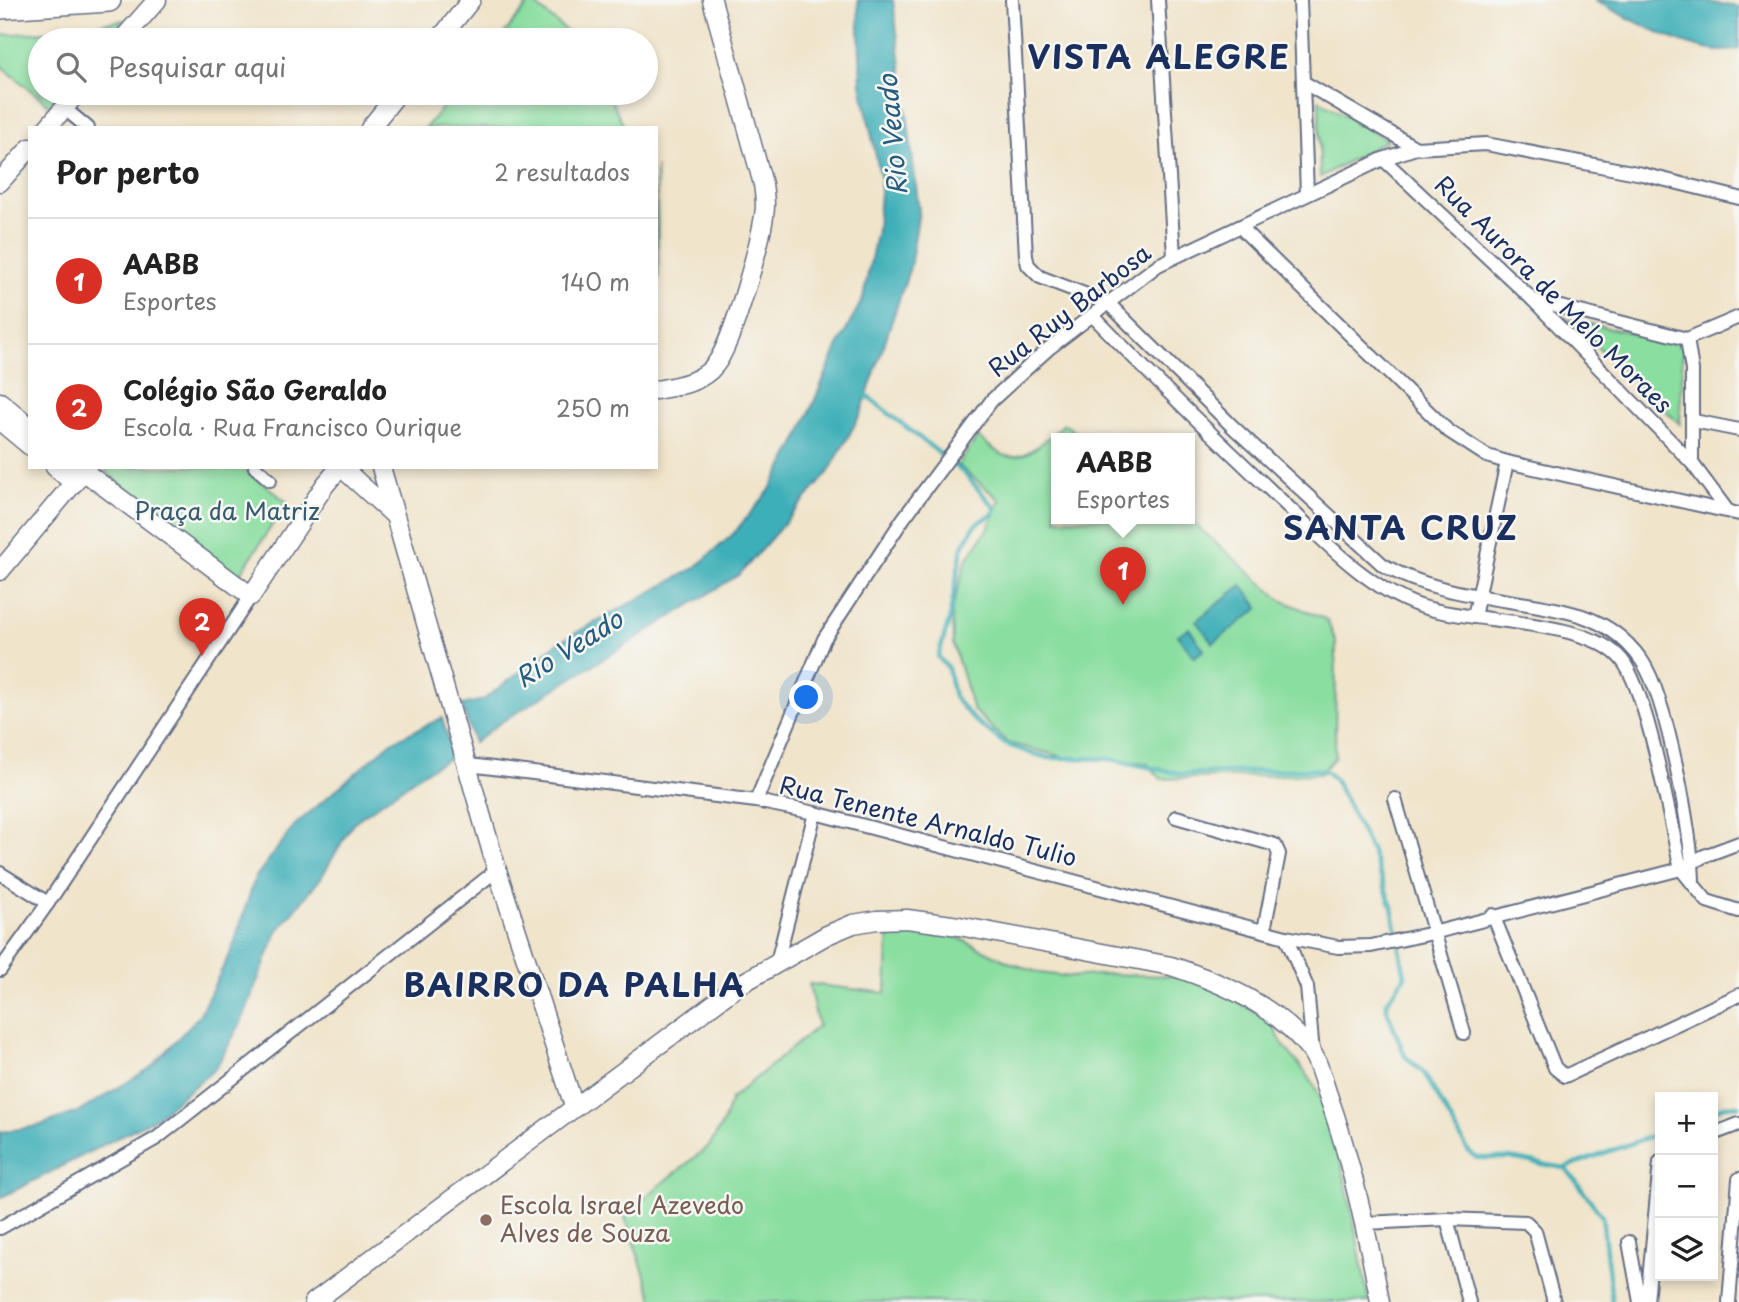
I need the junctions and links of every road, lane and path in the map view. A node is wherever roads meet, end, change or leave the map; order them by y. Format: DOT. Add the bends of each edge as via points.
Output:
graph roads {
  1 [pos="109,0"];
  2 [pos="157,0"];
  3 [pos="471,0"];
  4 [pos="712,0"];
  5 [pos="1012,0"];
  6 [pos="1158,0"];
  7 [pos="1300,0"];
  8 [pos="0,7"];
  9 [pos="132,28"];
  10 [pos="449,28"];
  11 [pos="1303,82"];
  12 [pos="67,105"];
  13 [pos="388,105"];
  14 [pos="64,108"];
  15 [pos="49,126"];
  16 [pos="86,126"];
  17 [pos="372,126"];
  18 [pos="1416,148"];
  19 [pos="28,150"];
  20 [pos="1383,159"];
  21 [pos="0,183"];
  22 [pos="1307,194"];
  23 [pos="1739,198"];
  24 [pos="1240,227"];
  25 [pos="1174,256"];
  26 [pos="1532,300"];
  27 [pos="1108,303"];
  28 [pos="1093,315"];
  29 [pos="1739,317"];
  30 [pos="1687,339"];
  31 [pos="658,390"];
  32 [pos="0,402"];
  33 [pos="0,421"];
  34 [pos="1694,421"];
  35 [pos="28,425"];
  36 [pos="1739,430"];
  37 [pos="28,444"];
  38 [pos="1507,462"];
  39 [pos="1692,463"];
  40 [pos="257,469"];
  41 [pos="338,469"];
  42 [pos="342,469"];
  43 [pos="382,469"];
  44 [pos="81,472"];
  45 [pos="270,480"];
  46 [pos="1733,512"];
  47 [pos="394,515"];
  48 [pos="0,571"];
  49 [pos="251,596"];
  50 [pos="1478,596"];
  51 [pos="1474,617"];
  52 [pos="467,757"];
  53 [pos="1395,799"];
  54 [pos="756,801"];
  55 [pos="815,813"];
  56 [pos="1176,817"];
  57 [pos="1739,843"];
  58 [pos="1687,865"];
  59 [pos="497,870"];
  60 [pos="0,873"];
  61 [pos="48,903"];
  62 [pos="1739,911"];
  63 [pos="1493,915"];
  64 [pos="1264,930"];
  65 [pos="1433,933"];
  66 [pos="1286,937"];
  67 [pos="776,962"];
  68 [pos="0,970"];
  69 [pos="1739,995"];
  70 [pos="1464,1033"];
  71 [pos="1313,1053"];
  72 [pos="574,1106"];
  73 [pos="1739,1124"];
  74 [pos="1718,1132"];
  75 [pos="1739,1179"];
  76 [pos="1655,1211"];
  77 [pos="1447,1219"];
  78 [pos="1365,1223"];
  79 [pos="0,1228"];
  80 [pos="1629,1241"];
  81 [pos="314,1302"];
  82 [pos="1380,1302"];
  83 [pos="1469,1302"];
  84 [pos="1553,1302"];
  85 [pos="1640,1302"];
  86 [pos="1647,1302"];
  87 [pos="1728,1302"];
  1 -- 8 [label="highway"];
  2 -- 9 [label="street"];
  3 -- 10 [label="street"];
  4 -- 31 [label="street" via="763,184 765,206 726,346 715,366 684,384"];
  5 -- 27 [label="street" via="1028,265 1040,277"];
  6 -- 25 [label="street"];
  7 -- 11 [label="street"];
  11 -- 18 [label="street"];
  11 -- 22 [label="street"];
  12 -- 14 [label="street"];
  13 -- 17 [label="street"];
  14 -- 15 [label="street"];
  14 -- 16 [label="street"];
  18 -- 20 [label="street, Rua Ruy Barbosa"];
  18 -- 23 [label="street, Rua Ruy Barbosa" via="1461,143 1516,148"];
  19 -- 21 [label="street"];
  20 -- 22 [label="street, Rua Ruy Barbosa"];
  20 -- 26 [label="street, Rua Aurora de Melo Moraes"];
  22 -- 24 [label="street, Rua Ruy Barbosa"];
  24 -- 25 [label="street, Rua Ruy Barbosa"];
  24 -- 38 [label="street" via="1447,430 1487,456"];
  25 -- 27 [label="street, Rua Ruy Barbosa"];
  26 -- 30 [label="street"];
  26 -- 39 [label="street, Rua Aurora de Melo Moraes"];
  27 -- 28 [label="street, Rua Ruy Barbosa"];
  27 -- 50 [label="street" via="1242,436 1383,565 1419,584"];
  28 -- 51 [label="street" via="1224,446 1373,582 1418,606"];
  28 -- 54 [label="street, Rua Ruy Barbosa" via="1018,374 938,469 824,639"];
  29 -- 30 [label="street"];
  30 -- 34 [label="street, Rua Aurora de Melo Moraes"];
  32 -- 35 [label="street"];
  33 -- 37 [label="street"];
  34 -- 36 [label="street"];
  34 -- 39 [label="street, Rua Aurora de Melo Moraes"];
  38 -- 46 [label="street"];
  38 -- 50 [label="street"];
  39 -- 46 [label="street, Rua Aurora de Melo Moraes"];
  40 -- 45 [label="street"];
  41 -- 49 [label="street"];
  42 -- 47 [label="street"];
  43 -- 47 [label="street"];
  44 -- 48 [label="street"];
  44 -- 49 [label="street"];
  47 -- 52 [label="street"];
  49 -- 61 [label="street"];
  50 -- 51 [label="street"];
  50 -- 58 [label="street" via="1593,619 1626,641 1644,663 1669,743"];
  51 -- 58 [label="street" via="1585,638 1605,646 1623,662 1641,702"];
  52 -- 54 [label="street, Rua Tenente Arnaldo Tulio"];
  52 -- 59 [label="street"];
  53 -- 65 [label="street"];
  54 -- 55 [label="street, Rua Tenente Arnaldo Tulio"];
  55 -- 64 [label="street, Rua Tenente Arnaldo Tulio"];
  55 -- 67 [label="street"];
  56 -- 64 [label="street" via="1275,845 1279,854"];
  57 -- 58 [label="street, Rua Tenente Arnaldo Tulio"];
  58 -- 62 [label="street" via="1693,884 1707,901"];
  58 -- 63 [label="street, Rua Tenente Arnaldo Tulio"];
  59 -- 72 [label="street"];
  59 -- 79 [label="street" via="157,1138"];
  60 -- 61 [label="street"];
  61 -- 68 [label="street"];
  63 -- 65 [label="street, Rua Tenente Arnaldo Tulio"];
  63 -- 69 [label="street" via="1555,1068 1565,1076"];
  64 -- 66 [label="street, Rua Tenente Arnaldo Tulio"];
  65 -- 66 [label="street, Rua Tenente Arnaldo Tulio" via="1371,946 1338,947"];
  65 -- 70 [label="street"];
  66 -- 71 [label="street" via="1307,987"];
  67 -- 71 [label="street" via="853,924 908,919 959,926 1171,966 1212,980 1272,1014"];
  67 -- 72 [label="street"];
  71 -- 78 [label="street" via="1343,1139"];
  72 -- 81 [label="street"];
  73 -- 74 [label="street"];
  75 -- 87 [label="street"];
  76 -- 86 [label="street"];
  77 -- 78 [label="street"];
  77 -- 83 [label="street"];
  77 -- 84 [label="street" via="1531,1225"];
  78 -- 82 [label="street"];
  80 -- 85 [label="street"];
}
